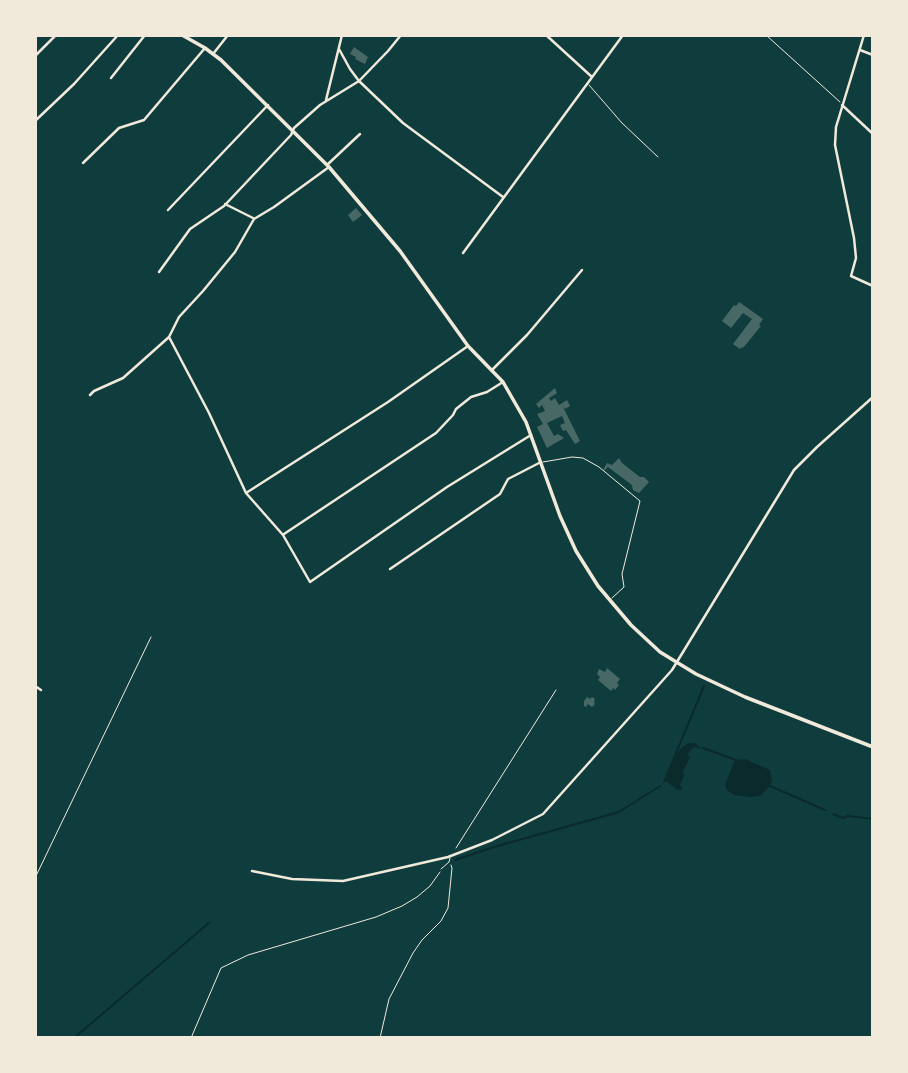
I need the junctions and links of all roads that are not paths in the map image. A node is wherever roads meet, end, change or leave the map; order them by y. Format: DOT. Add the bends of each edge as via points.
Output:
graph roads {
  1 [pos="56,35"];
  2 [pos="118,35"];
  3 [pos="145,35"];
  4 [pos="182,35"];
  5 [pos="228,35"];
  6 [pos="342,35"];
  7 [pos="401,35"];
  8 [pos="546,35"];
  9 [pos="623,35"];
  10 [pos="766,35"];
  11 [pos="864,35"];
  12 [pos="205,48"];
  13 [pos="339,49"];
  14 [pos="859,49"];
  15 [pos="213,54"];
  16 [pos="873,55"];
  17 [pos="35,56"];
  18 [pos="592,77"];
  19 [pos="111,78"];
  20 [pos="359,81"];
  21 [pos="588,83"];
  22 [pos="326,100"];
  23 [pos="841,104"];
  24 [pos="268,105"];
  25 [pos="35,121"];
  26 [pos="294,131"];
  27 [pos="360,134"];
  28 [pos="873,134"];
  29 [pos="658,157"];
  30 [pos="83,163"];
  31 [pos="328,166"];
  32 [pos="503,197"];
  33 [pos="225,204"];
  34 [pos="168,210"];
  35 [pos="254,219"];
  36 [pos="463,253"];
  37 [pos="582,270"];
  38 [pos="159,272"];
  39 [pos="873,286"];
  40 [pos="169,337"];
  41 [pos="468,346"];
  42 [pos="492,370"];
  43 [pos="503,382"];
  44 [pos="90,395"];
  45 [pos="873,397"];
  46 [pos="531,435"];
  47 [pos="541,462"];
  48 [pos="246,493"];
  49 [pos="283,535"];
  50 [pos="390,569"];
  51 [pos="610,603"];
  52 [pos="676,663"];
  53 [pos="35,686"];
  54 [pos="41,690"];
  55 [pos="873,747"];
  56 [pos="452,856"];
  57 [pos="441,869"];
  58 [pos="252,871"];
  1 -- 17 [label="street"];
  2 -- 25 [label="street"];
  3 -- 19 [label="street"];
  4 -- 12 [label="main road"];
  5 -- 15 [label="street"];
  6 -- 13 [label="street"];
  7 -- 20 [label="street"];
  8 -- 18 [label="street"];
  9 -- 18 [label="street"];
  10 -- 23 [label="lane"];
  11 -- 14 [label="street"];
  12 -- 15 [label="main road"];
  12 -- 30 [label="street" via="144,120 119,128"];
  13 -- 20 [label="street"];
  13 -- 22 [label="street"];
  14 -- 16 [label="street"];
  14 -- 23 [label="street"];
  15 -- 24 [label="main road"];
  18 -- 21 [label="street"];
  20 -- 22 [label="street"];
  20 -- 32 [label="street" via="403,122"];
  21 -- 29 [label="lane"];
  21 -- 32 [label="street"];
  22 -- 26 [label="street"];
  23 -- 28 [label="street"];
  23 -- 39 [label="street" via="835,145 854,238 856,258 851,276"];
  24 -- 26 [label="main road"];
  24 -- 34 [label="street"];
  26 -- 31 [label="main road"];
  26 -- 33 [label="street"];
  27 -- 31 [label="street"];
  31 -- 35 [label="street"];
  31 -- 41 [label="main road" via="400,251"];
  32 -- 36 [label="street"];
  33 -- 35 [label="street"];
  33 -- 38 [label="street" via="190,229"];
  35 -- 40 [label="street" via="234,252 178,317"];
  37 -- 42 [label="street"];
  40 -- 44 [label="street" via="123,378"];
  40 -- 48 [label="street"];
  41 -- 42 [label="main road"];
  41 -- 48 [label="street"];
  42 -- 43 [label="main road"];
  43 -- 46 [label="main road"];
  43 -- 49 [label="street" via="471,397 436,433"];
  45 -- 52 [label="street" via="794,470"];
  46 -- 47 [label="main road"];
  46 -- 49 [label="street" via="310,582"];
  47 -- 50 [label="street" via="508,479 500,494"];
  47 -- 51 [label="main road" via="571,542"];
  47 -- 51 [label="lane" via="583,458 640,501 622,574 624,587"];
  48 -- 49 [label="street"];
  51 -- 52 [label="main road"];
  52 -- 55 [label="main road" via="745,698"];
  52 -- 56 [label="street" via="543,814"];
  53 -- 54 [label="street"];
  56 -- 57 [label="lane"];
  56 -- 58 [label="street" via="343,881 292,879"];
}
